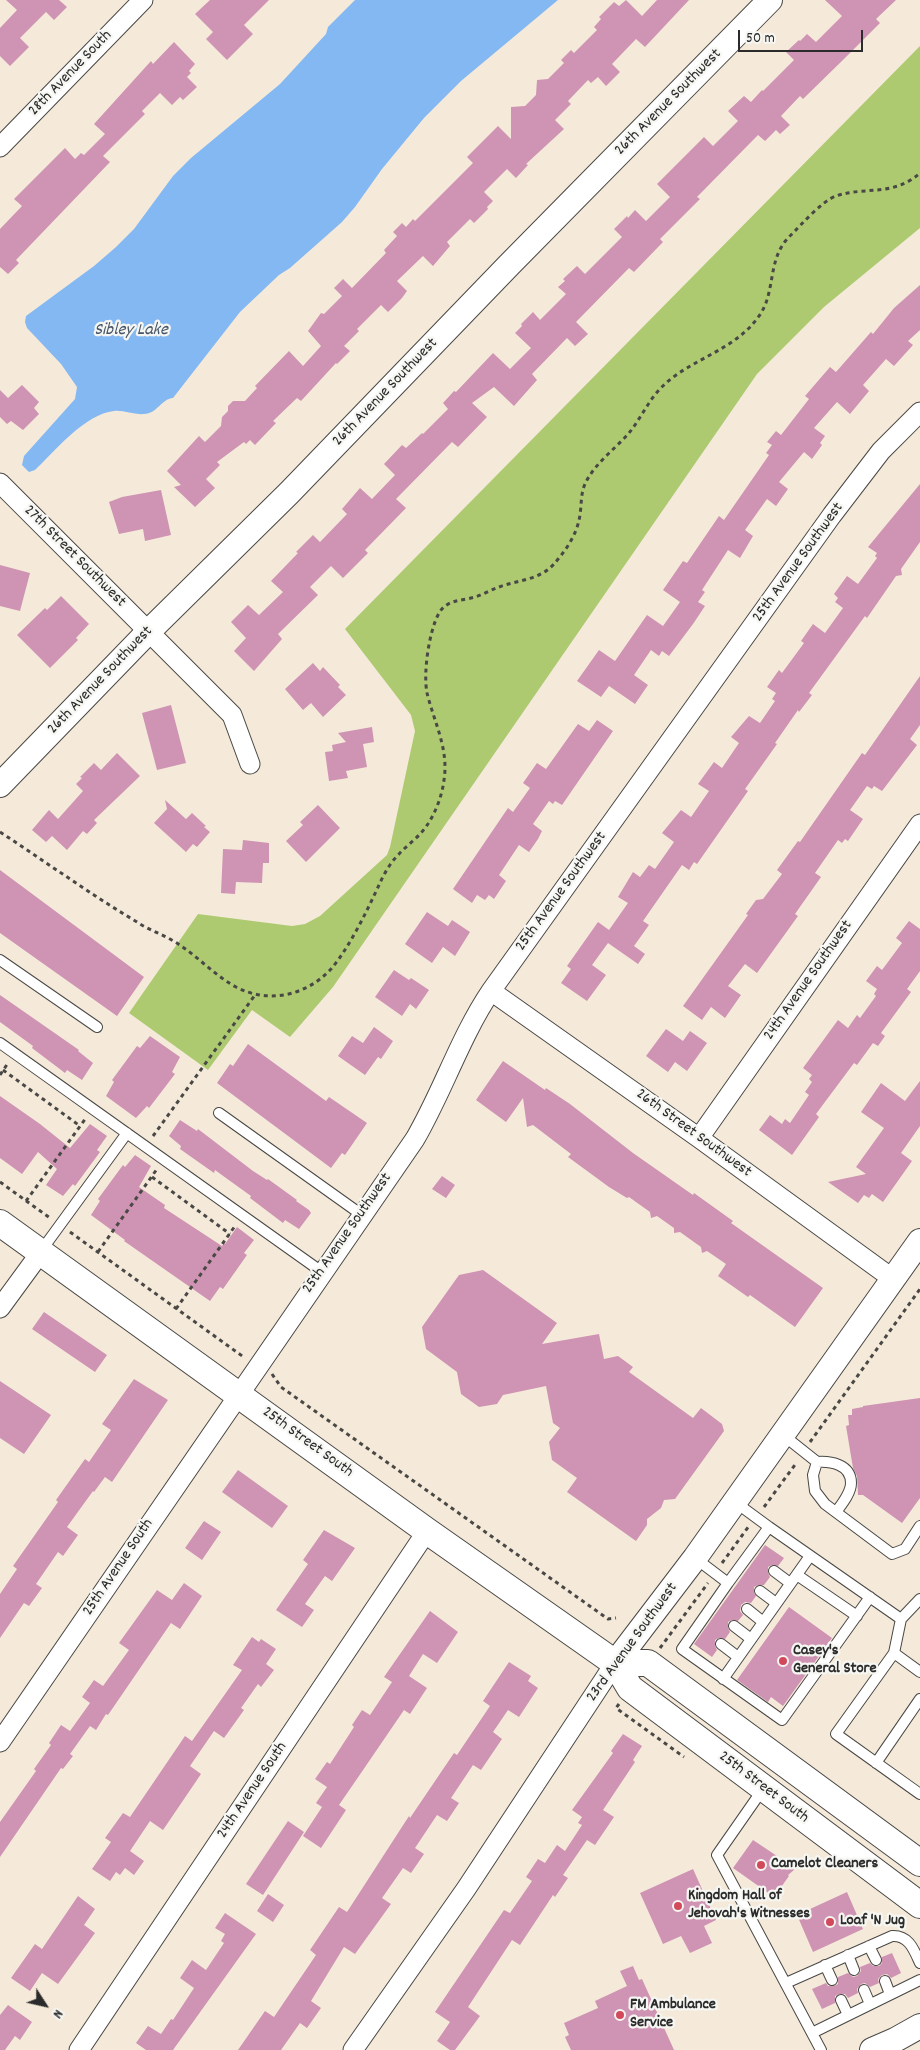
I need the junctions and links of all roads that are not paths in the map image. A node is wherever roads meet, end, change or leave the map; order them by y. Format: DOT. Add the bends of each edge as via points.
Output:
graph roads {
  1 [pos="143,0"];
  2 [pos="770,0"];
  3 [pos="0,147"];
  4 [pos="920,412"];
  5 [pos="0,483"];
  6 [pos="148,632"];
  7 [pos="250,764"];
  8 [pos="0,785"];
  9 [pos="920,824"];
  10 [pos="0,960"];
  11 [pos="491,990"];
  12 [pos="97,1027"];
  13 [pos="0,1043"];
  14 [pos="219,1113"];
  15 [pos="127,1133"];
  16 [pos="699,1138"];
  17 [pos="362,1215"];
  18 [pos="0,1223"];
  19 [pos="920,1241"];
  20 [pos="41,1252"];
  21 [pos="322,1272"];
  22 [pos="893,1279"];
  23 [pos="0,1308"];
  24 [pos="238,1394"];
  25 [pos="783,1435"];
  26 [pos="817,1462"];
  27 [pos="735,1502"];
  28 [pos="836,1512"];
  29 [pos="769,1526"];
  30 [pos="920,1526"];
  31 [pos="428,1531"];
  32 [pos="810,1556"];
  33 [pos="694,1558"];
  34 [pos="774,1571"];
  35 [pos="794,1579"];
  36 [pos="728,1583"];
  37 [pos="760,1591"];
  38 [pos="870,1597"];
  39 [pos="919,1602"];
  40 [pos="776,1603"];
  41 [pos="747,1609"];
  42 [pos="857,1616"];
  43 [pos="901,1619"];
  44 [pos="763,1622"];
  45 [pos="734,1626"];
  46 [pos="751,1639"];
  47 [pos="721,1644"];
  48 [pos="894,1653"];
  49 [pos="738,1657"];
  50 [pos="615,1663"];
  51 [pos="920,1672"];
  52 [pos="723,1678"];
  53 [pos="920,1699"];
  54 [pos="0,1742"];
  55 [pos="876,1763"];
  56 [pos="764,1789"];
  57 [pos="920,1794"];
  58 [pos="920,1863"];
  59 [pos="920,1905"];
  60 [pos="869,1946"];
  61 [pos="848,1955"];
  62 [pos="876,1960"];
  63 [pos="920,1964"];
  64 [pos="825,1965"];
  65 [pos="854,1970"];
  66 [pos="832,1980"];
  67 [pos="920,1980"];
  68 [pos="885,1981"];
  69 [pos="786,1983"];
  70 [pos="864,1990"];
  71 [pos="890,1994"];
  72 [pos="842,2000"];
  73 [pos="870,2004"];
  74 [pos="848,2015"];
  75 [pos="920,2026"];
  76 [pos="812,2032"];
  77 [pos="79,2050"];
  78 [pos="353,2050"];
  79 [pos="821,2050"];
  80 [pos="872,2050"];
  1 -- 3 [label="street, 28th Avenue South"];
  2 -- 6 [label="street, 26th Avenue Southwest" via="289,493"];
  4 -- 11 [label="street, 25th Avenue Southwest" via="881,451 832,515"];
  5 -- 6 [label="street, 27th Street Southwest"];
  6 -- 7 [label="street, 27th Street Southwest" via="232,715"];
  6 -- 8 [label="street, 26th Avenue Southwest"];
  9 -- 16 [label="street, 24th Avenue Southwest"];
  10 -- 12 [label="lane"];
  11 -- 16 [label="street, 26th Street Southwest"];
  11 -- 17 [label="street, 25th Avenue Southwest" via="430,1113"];
  13 -- 15 [label="lane"];
  14 -- 17 [label="lane"];
  15 -- 20 [label="lane"];
  15 -- 21 [label="lane"];
  16 -- 22 [label="street, 26th Street Southwest"];
  17 -- 21 [label="street, 25th Avenue Southwest"];
  18 -- 20 [label="main road, 25th Street South"];
  19 -- 22 [label="street, 23rd Avenue Southwest"];
  20 -- 23 [label="street"];
  20 -- 24 [label="main road, 25th Street South"];
  21 -- 24 [label="street, 25th Avenue Southwest"];
  22 -- 25 [label="street, 23rd Avenue Southwest"];
  24 -- 31 [label="main road, 25th Street South"];
  24 -- 54 [label="street, 25th Avenue South"];
  25 -- 26 [label="lane"];
  25 -- 27 [label="street, 23rd Avenue Southwest"];
  26 -- 28 [label="lane" via="813,1475 815,1491"];
  26 -- 28 [label="lane" via="839,1464 851,1482"];
  27 -- 29 [label="lane"];
  27 -- 33 [label="street, 23rd Avenue Southwest"];
  28 -- 30 [label="lane" via="892,1554 905,1549"];
  29 -- 32 [label="lane"];
  29 -- 36 [label="lane" via="753,1556 739,1575"];
  31 -- 50 [label="main road, 25th Street South"];
  31 -- 77 [label="street, 24th Avenue South"];
  32 -- 35 [label="lane"];
  32 -- 38 [label="lane"];
  33 -- 36 [label="lane"];
  33 -- 50 [label="street, 23rd Avenue Southwest"];
  34 -- 35 [label="lane"];
  35 -- 40 [label="lane"];
  35 -- 42 [label="lane"];
  36 -- 52 [label="lane" via="725,1594 682,1650"];
  37 -- 40 [label="lane"];
  38 -- 42 [label="lane"];
  38 -- 43 [label="lane"];
  39 -- 43 [label="lane"];
  40 -- 44 [label="lane"];
  41 -- 44 [label="lane"];
  42 -- 52 [label="lane" via="782,1720"];
  43 -- 48 [label="lane"];
  44 -- 46 [label="lane"];
  45 -- 46 [label="lane"];
  46 -- 49 [label="lane"];
  47 -- 49 [label="lane"];
  48 -- 51 [label="lane"];
  48 -- 55 [label="lane" via="836,1734"];
  49 -- 52 [label="lane"];
  50 -- 56 [label="main road, 25th Street South" via="630,1688"];
  50 -- 58 [label="main road, 25th Street South" via="648,1664"];
  50 -- 78 [label="street, 23rd Avenue Southwest" via="466,1889"];
  53 -- 55 [label="lane"];
  55 -- 57 [label="lane"];
  56 -- 59 [label="main road, 25th Street South"];
  56 -- 69 [label="lane" via="717,1855"];
  60 -- 61 [label="lane"];
  60 -- 62 [label="lane"];
  60 -- 63 [label="lane" via="897,1936 910,1944"];
  61 -- 64 [label="lane"];
  61 -- 65 [label="lane"];
  64 -- 66 [label="lane"];
  64 -- 69 [label="lane"];
  67 -- 71 [label="lane"];
  68 -- 71 [label="lane"];
  69 -- 76 [label="lane"];
  70 -- 73 [label="lane"];
  71 -- 73 [label="lane"];
  72 -- 74 [label="lane"];
  73 -- 74 [label="lane"];
  74 -- 76 [label="lane"];
  75 -- 80 [label="street"];
  76 -- 79 [label="lane"];
}
